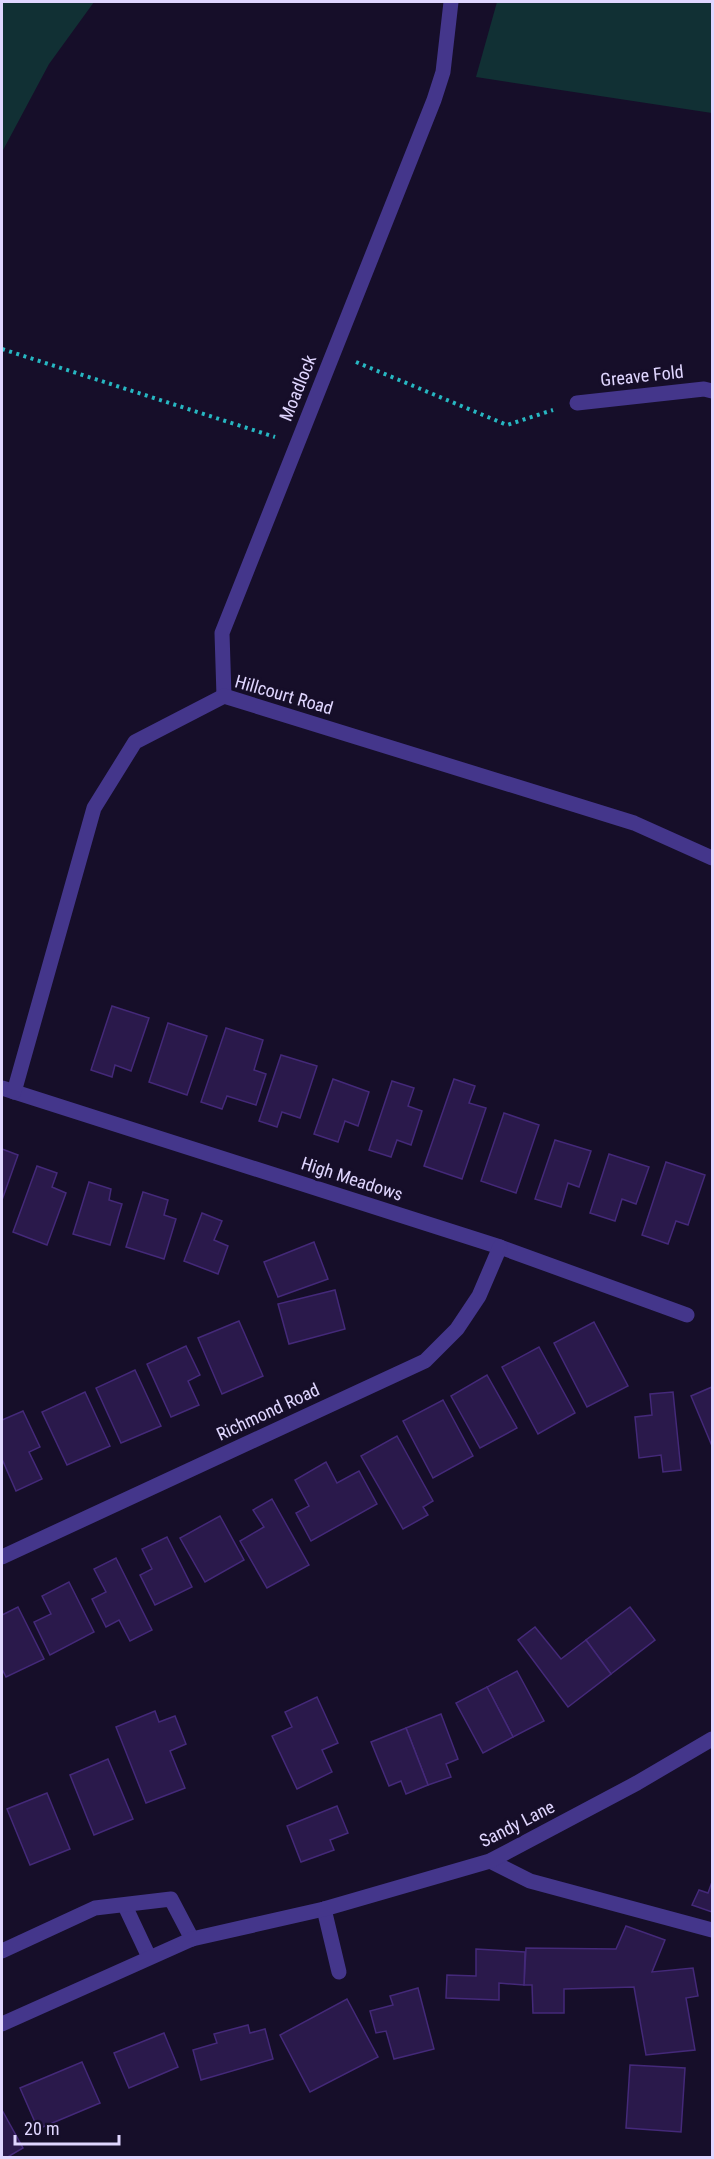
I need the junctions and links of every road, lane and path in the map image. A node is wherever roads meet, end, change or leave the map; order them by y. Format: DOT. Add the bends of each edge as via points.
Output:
graph roads {
  1 [pos="451,2"];
  2 [pos="2,349"];
  3 [pos="334,353"];
  4 [pos="712,391"];
  5 [pos="577,403"];
  6 [pos="297,445"];
  7 [pos="224,696"];
  8 [pos="712,858"];
  9 [pos="8,1090"];
  10 [pos="500,1247"];
  11 [pos="687,1315"];
  12 [pos="2,1557"];
  13 [pos="712,1739"];
  14 [pos="490,1861"];
  15 [pos="124,1906"];
  16 [pos="324,1909"];
  17 [pos="712,1930"];
  18 [pos="192,1939"];
  19 [pos="2,1951"];
  20 [pos="149,1957"];
  21 [pos="339,1972"];
  22 [pos="2,2024"];
  1 -- 3 [label="street, Moadlock" via="443,72 434,100"];
  2 -- 6 [label="path"];
  3 -- 5 [label="path" via="507,425"];
  3 -- 6 [label="street, Moadlock"];
  4 -- 5 [label="street, Greave Fold"];
  6 -- 7 [label="street, Moadlock" via="222,633"];
  7 -- 8 [label="street, Hillcourt Road" via="634,823"];
  7 -- 9 [label="street, Hillcourt Road" via="135,742 94,808"];
  9 -- 10 [label="street, High Meadows"];
  10 -- 11 [label="street, High Meadows"];
  10 -- 12 [label="street, Richmond Road" via="479,1296 458,1329 425,1361"];
  13 -- 14 [label="street, Sandy Lane"];
  14 -- 16 [label="street, Sandy Lane"];
  14 -- 17 [label="street" via="530,1881"];
  15 -- 18 [label="street" via="171,1899"];
  15 -- 19 [label="street" via="95,1908"];
  15 -- 20 [label="street"];
  16 -- 18 [label="street, Sandy Lane"];
  16 -- 21 [label="street"];
  18 -- 20 [label="street, Sandy Lane"];
  20 -- 22 [label="street, Sandy Lane"];
}
